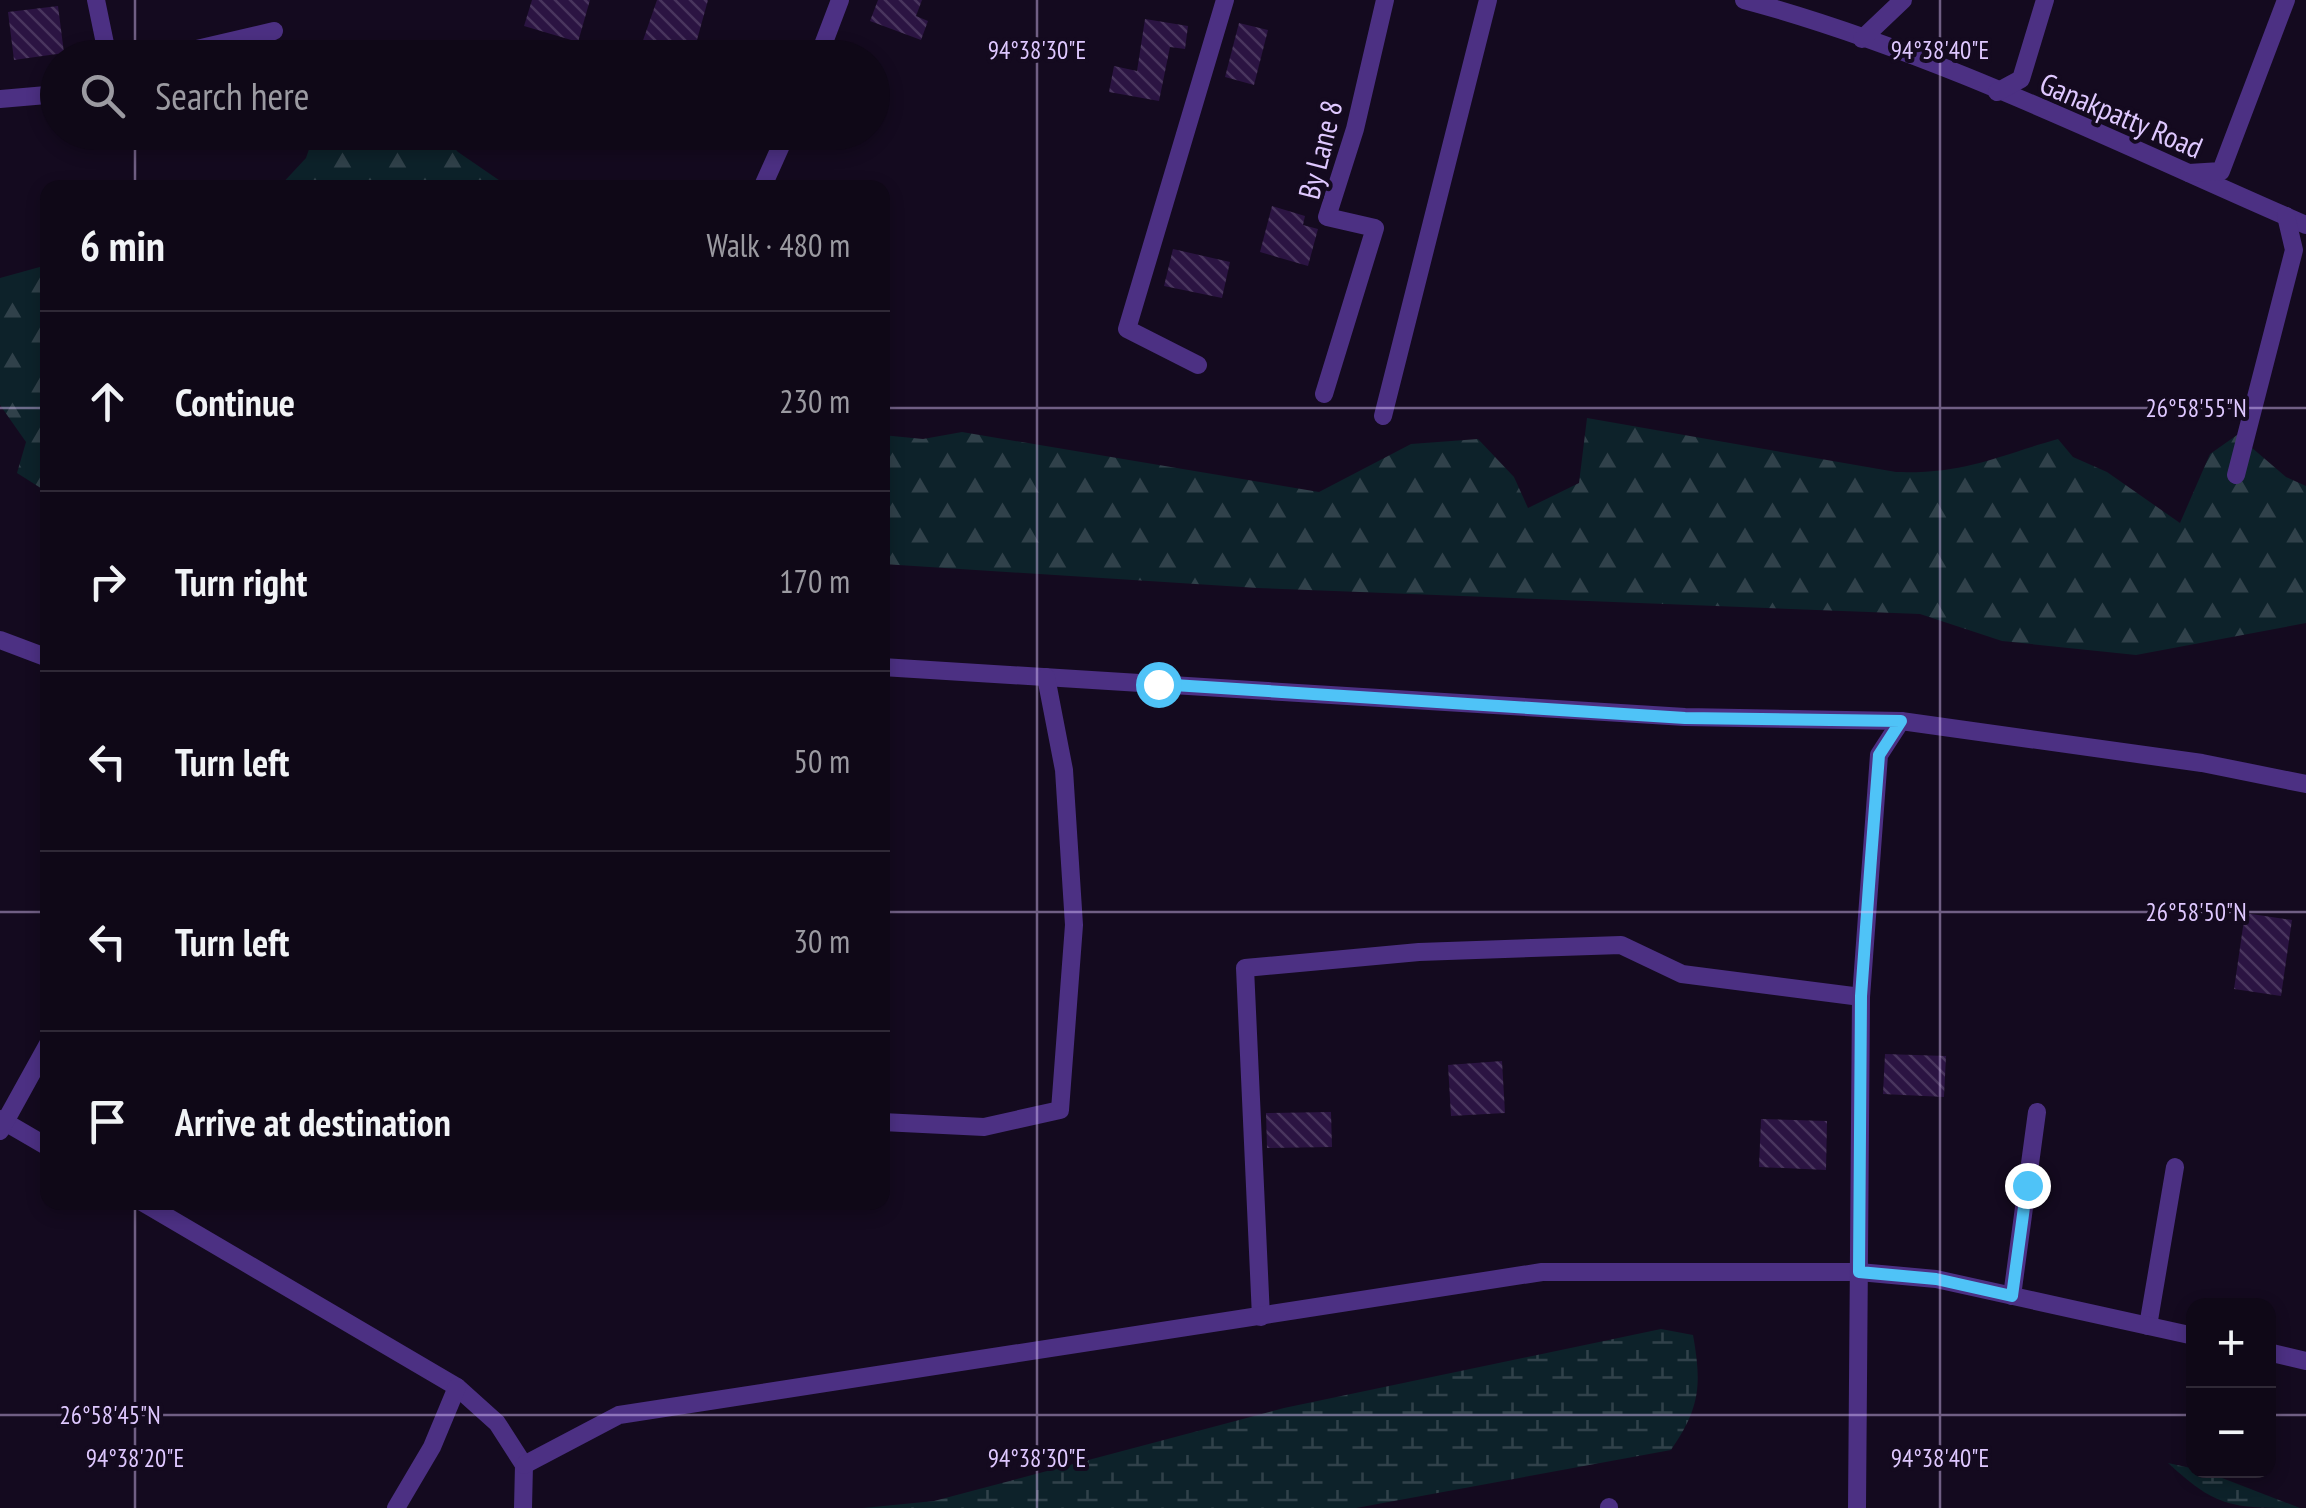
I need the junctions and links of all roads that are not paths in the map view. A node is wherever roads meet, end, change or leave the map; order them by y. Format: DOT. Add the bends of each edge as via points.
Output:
graph roads {
  1 [pos="96,0"];
  2 [pos="840,0"];
  3 [pos="1225,0"];
  4 [pos="1385,0"];
  5 [pos="1488,0"];
  6 [pos="1744,0"];
  7 [pos="1903,0"];
  8 [pos="2045,0"];
  9 [pos="2286,0"];
  10 [pos="274,31"];
  11 [pos="1862,39"];
  12 [pos="104,40"];
  13 [pos="235,40"];
  14 [pos="825,40"];
  15 [pos="1997,92"];
  16 [pos="40,96"];
  17 [pos="0,100"];
  18 [pos="779,150"];
  19 [pos="2183,173"];
  20 [pos="766,180"];
  21 [pos="2286,216"];
  22 [pos="2306,225"];
  23 [pos="1198,365"];
  24 [pos="1324,394"];
  25 [pos="1384,416"];
  26 [pos="2236,475"];
  27 [pos="0,640"];
  28 [pos="40,655"];
  29 [pos="890,668"];
  30 [pos="1046,678"];
  31 [pos="1901,721"];
  32 [pos="2306,784"];
  33 [pos="1861,996"];
  34 [pos="40,1057"];
  35 [pos="2037,1112"];
  36 [pos="890,1122"];
  37 [pos="1,1123"];
  38 [pos="40,1143"];
  39 [pos="2175,1167"];
  40 [pos="156,1210"];
  41 [pos="1859,1272"];
  42 [pos="2012,1296"];
  43 [pos="1260,1318"];
  44 [pos="2148,1326"];
  45 [pos="2186,1334"];
  46 [pos="2276,1354"];
  47 [pos="2306,1360"];
  48 [pos="457,1388"];
  49 [pos="524,1466"];
  50 [pos="396,1508"];
  51 [pos="523,1508"];
  52 [pos="1857,1508"];
  1 -- 12 [label="street"];
  2 -- 14 [label="street"];
  3 -- 23 [label="street" via="1128,330"];
  4 -- 24 [label="street, By Lane 8" via="1327,217 1375,228"];
  5 -- 25 [label="street"];
  6 -- 11 [label="street, Ganakpatty Road"];
  7 -- 11 [label="street"];
  8 -- 15 [label="street" via="2022,79"];
  9 -- 19 [label="street" via="2221,170"];
  10 -- 13 [label="street"];
  11 -- 15 [label="street, Ganakpatty Road"];
  15 -- 19 [label="street, Ganakpatty Road"];
  16 -- 17 [label="street"];
  18 -- 20 [label="street"];
  19 -- 21 [label="street, Ganakpatty Road"];
  21 -- 22 [label="street, Ganakpatty Road"];
  21 -- 26 [label="street" via="2294,250"];
  27 -- 28 [label="street"];
  29 -- 30 [label="street"];
  30 -- 31 [label="street" via="1685,718"];
  30 -- 36 [label="street" via="1064,770 1074,925 1060,1110 984,1127"];
  31 -- 32 [label="street"];
  31 -- 33 [label="street" via="1879,755"];
  33 -- 41 [label="street"];
  33 -- 43 [label="street" via="1682,974 1621,945 1419,952 1245,968"];
  34 -- 37 [label="street"];
  35 -- 42 [label="street"];
  37 -- 38 [label="street"];
  39 -- 44 [label="street"];
  40 -- 48 [label="street"];
  41 -- 42 [label="street" via="1936,1279"];
  41 -- 43 [label="street" via="1542,1272"];
  41 -- 52 [label="street"];
  42 -- 44 [label="street"];
  43 -- 49 [label="street" via="619,1416"];
  44 -- 45 [label="street"];
  46 -- 47 [label="street"];
  48 -- 49 [label="street" via="497,1423"];
  48 -- 50 [label="street"];
  49 -- 51 [label="street"];
}
